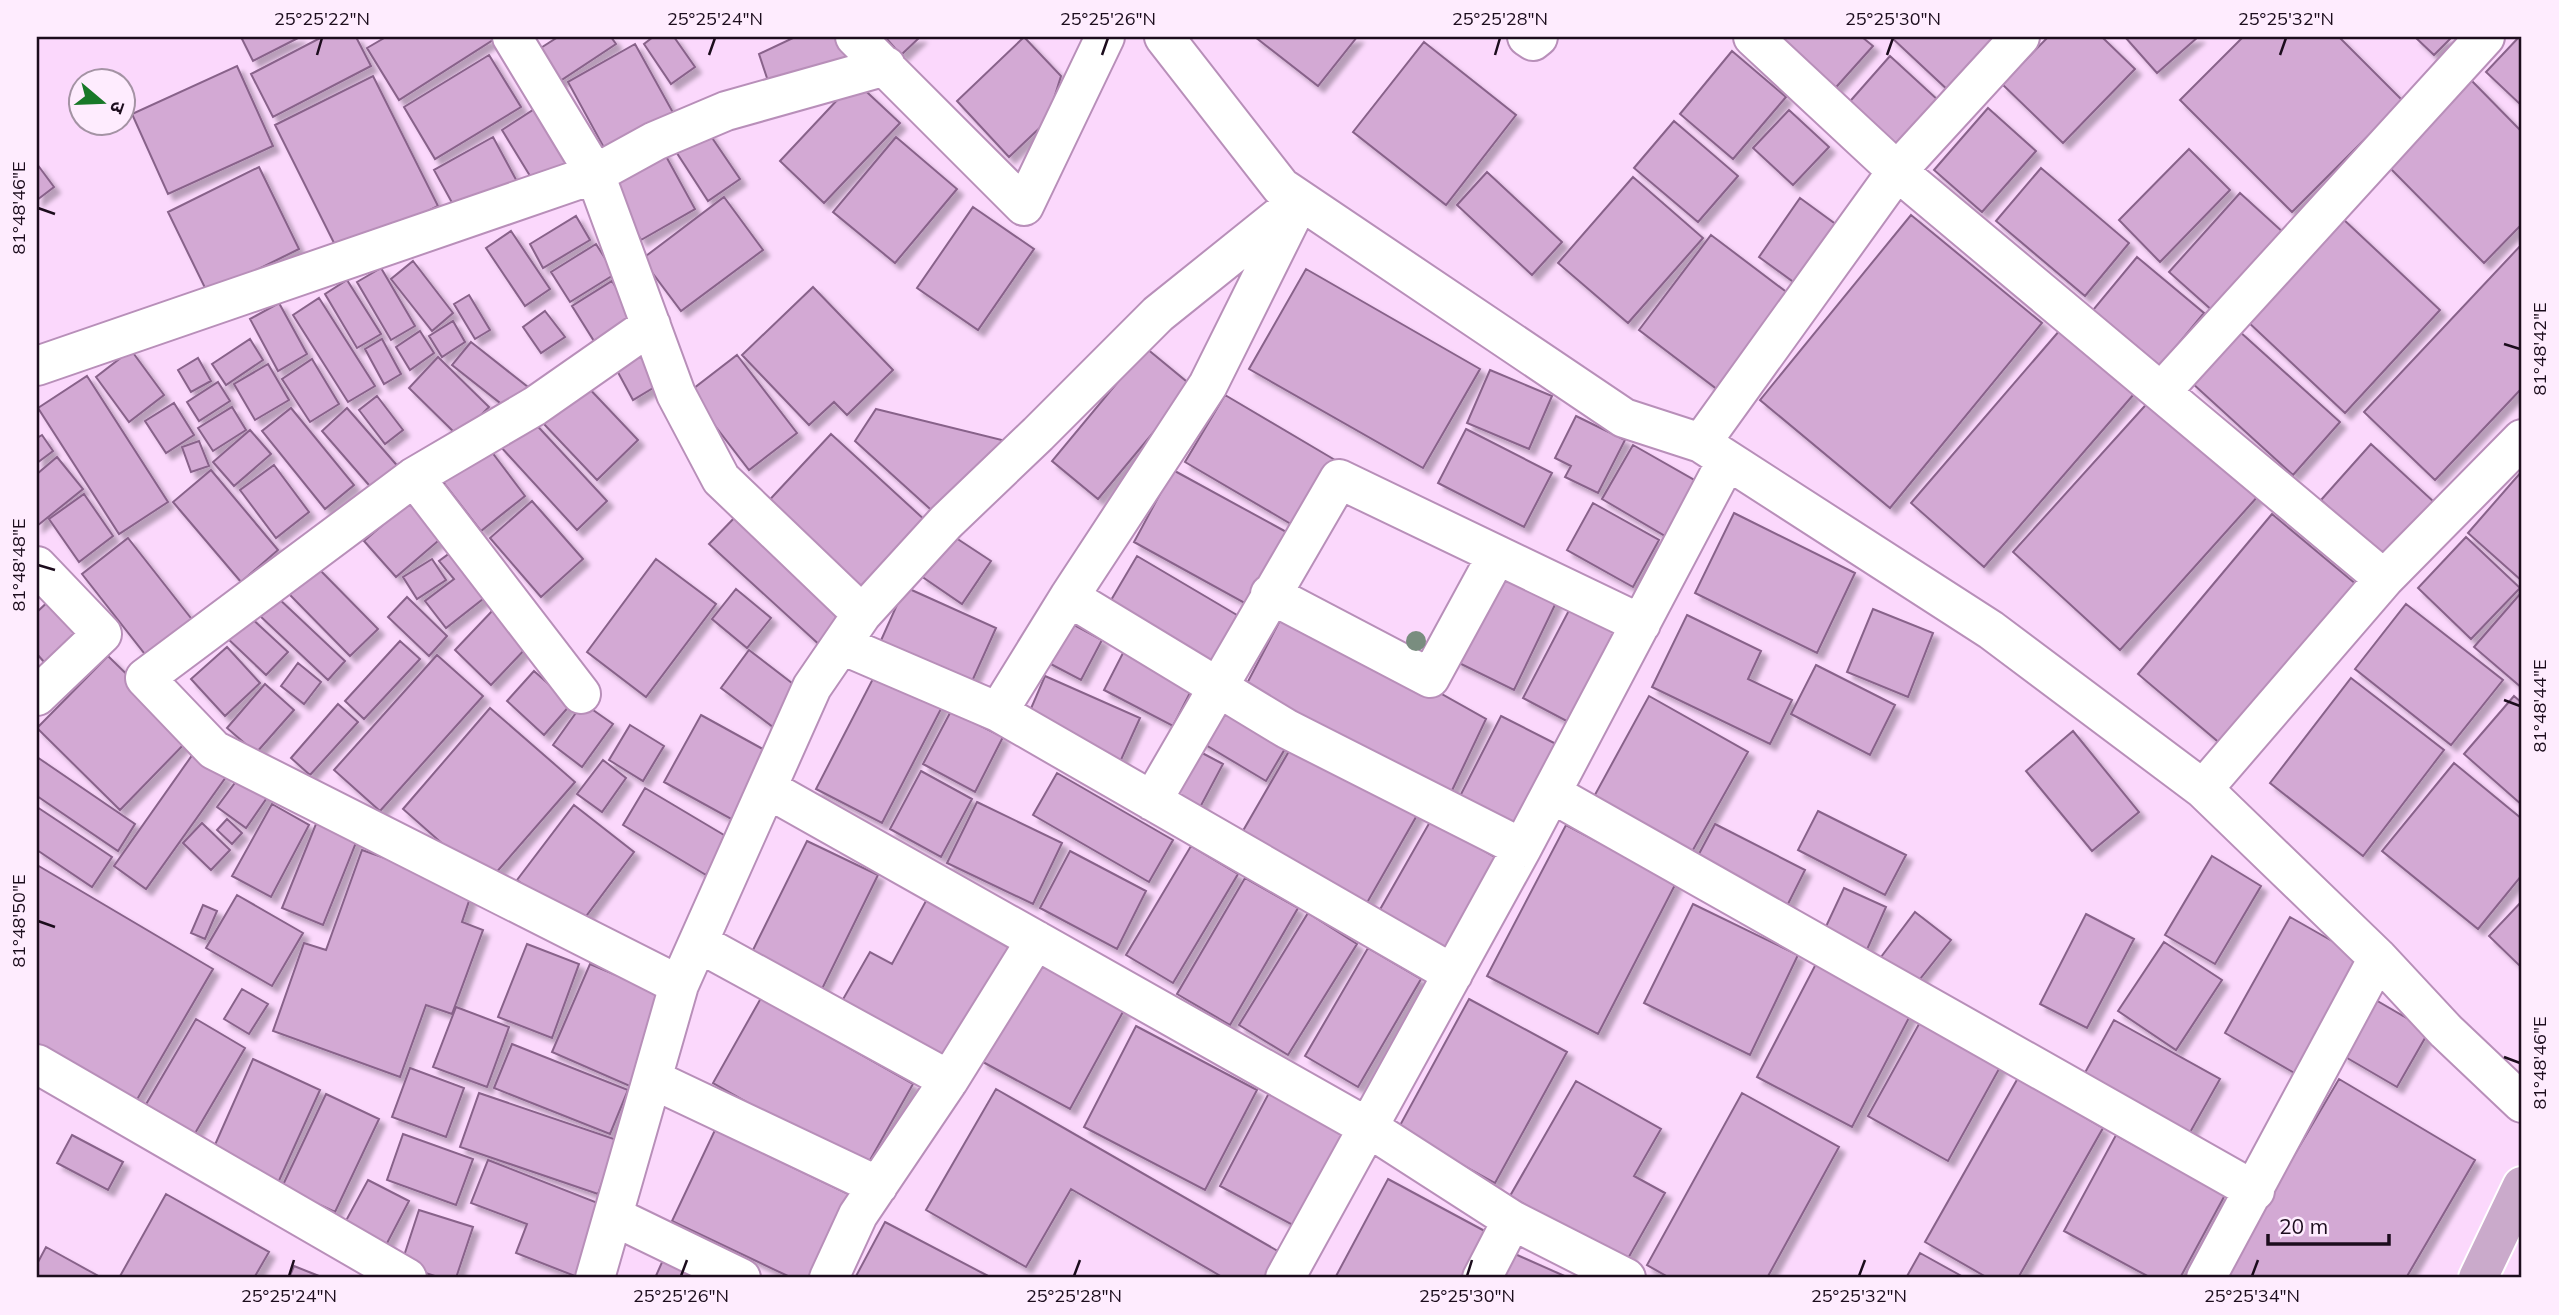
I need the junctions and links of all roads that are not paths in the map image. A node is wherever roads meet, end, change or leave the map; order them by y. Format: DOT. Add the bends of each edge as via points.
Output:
graph roads {
  1 [pos="512,37"];
  2 [pos="855,37"];
  3 [pos="1105,37"];
  4 [pos="1164,37"];
  5 [pos="1527,37"];
  6 [pos="1538,37"];
  7 [pos="1753,37"];
  8 [pos="2020,37"];
  9 [pos="2485,37"];
  10 [pos="886,66"];
  11 [pos="1897,171"];
  12 [pos="595,174"];
  13 [pos="1300,200"];
  14 [pos="651,325"];
  15 [pos="37,366"];
  16 [pos="2161,392"];
  17 [pos="2522,439"];
  18 [pos="1714,451"];
  19 [pos="414,477"];
  20 [pos="1497,555"];
  21 [pos="37,566"];
  22 [pos="2384,579"];
  23 [pos="1270,594"];
  24 [pos="1069,597"];
  25 [pos="1641,624"];
  26 [pos="852,630"];
  27 [pos="1217,686"];
  28 [pos="582,694"];
  29 [pos="37,696"];
  30 [pos="998,712"];
  31 [pos="768,789"];
  32 [pos="2203,789"];
  33 [pos="1551,793"];
  34 [pos="1152,801"];
  35 [pos="1522,848"];
  36 [pos="1035,940"];
  37 [pos="699,943"];
  38 [pos="2378,958"];
  39 [pos="1453,974"];
  40 [pos="679,985"];
  41 [pos="37,1064"];
  42 [pos="652,1079"];
  43 [pos="949,1080"];
  44 [pos="2522,1103"];
  45 [pos="1369,1128"];
  46 [pos="878,1186"];
  47 [pos="2522,1186"];
  48 [pos="2255,1191"];
  49 [pos="613,1216"];
  50 [pos="1512,1220"];
  51 [pos="407,1278"];
  52 [pos="595,1278"];
  53 [pos="741,1278"];
  54 [pos="829,1278"];
  55 [pos="1285,1278"];
  56 [pos="1482,1278"];
  57 [pos="1626,1278"];
  58 [pos="2206,1278"];
  59 [pos="2478,1278"];
  1 -- 12 [label="street"];
  2 -- 10 [label="street"];
  3 -- 10 [label="street" via="1024,206"];
  4 -- 13 [label="street" via="1281,187"];
  5 -- 6 [label="street" via="1533,41"];
  7 -- 11 [label="street"];
  8 -- 11 [label="street"];
  9 -- 16 [label="street"];
  10 -- 12 [label="street" via="726,111 655,141"];
  11 -- 16 [label="street"];
  11 -- 18 [label="street"];
  12 -- 14 [label="street"];
  12 -- 15 [label="street"];
  13 -- 18 [label="street" via="1624,418"];
  13 -- 24 [label="street" via="1208,385"];
  13 -- 26 [label="street" via="1158,314 946,522"];
  14 -- 19 [label="street" via="535,406"];
  14 -- 26 [label="street" via="676,394 722,479"];
  16 -- 22 [label="street"];
  17 -- 22 [label="street"];
  18 -- 25 [label="street"];
  18 -- 32 [label="street" via="1991,630"];
  19 -- 28 [label="street"];
  19 -- 40 [label="street" via="145,678 214,750"];
  20 -- 23 [label="street" via="1339,479"];
  20 -- 23 [label="street" via="1430,678"];
  20 -- 25 [label="street"];
  21 -- 29 [label="street" via="102,634"];
  22 -- 32 [label="street"];
  23 -- 27 [label="street"];
  24 -- 27 [label="street"];
  24 -- 30 [label="street"];
  25 -- 33 [label="street"];
  26 -- 30 [label="street"];
  26 -- 31 [label="street" via="812,687"];
  27 -- 34 [label="street"];
  27 -- 35 [label="street" via="1287,729"];
  30 -- 34 [label="street"];
  31 -- 36 [label="street"];
  31 -- 37 [label="street"];
  32 -- 38 [label="street"];
  33 -- 35 [label="street"];
  33 -- 48 [label="street"];
  34 -- 39 [label="street"];
  35 -- 39 [label="street"];
  36 -- 43 [label="street"];
  36 -- 45 [label="street"];
  37 -- 40 [label="street"];
  37 -- 43 [label="street"];
  38 -- 44 [label="street"];
  38 -- 48 [label="street"];
  39 -- 45 [label="street"];
  40 -- 42 [label="street"];
  41 -- 51 [label="street"];
  42 -- 46 [label="street"];
  42 -- 49 [label="street"];
  43 -- 46 [label="street"];
  45 -- 50 [label="street"];
  45 -- 55 [label="street"];
  46 -- 54 [label="street" via="858,1214"];
  47 -- 59 [label="main road"];
  48 -- 58 [label="street"];
  49 -- 52 [label="street"];
  49 -- 53 [label="street"];
  50 -- 56 [label="street"];
  50 -- 57 [label="street"];
}
